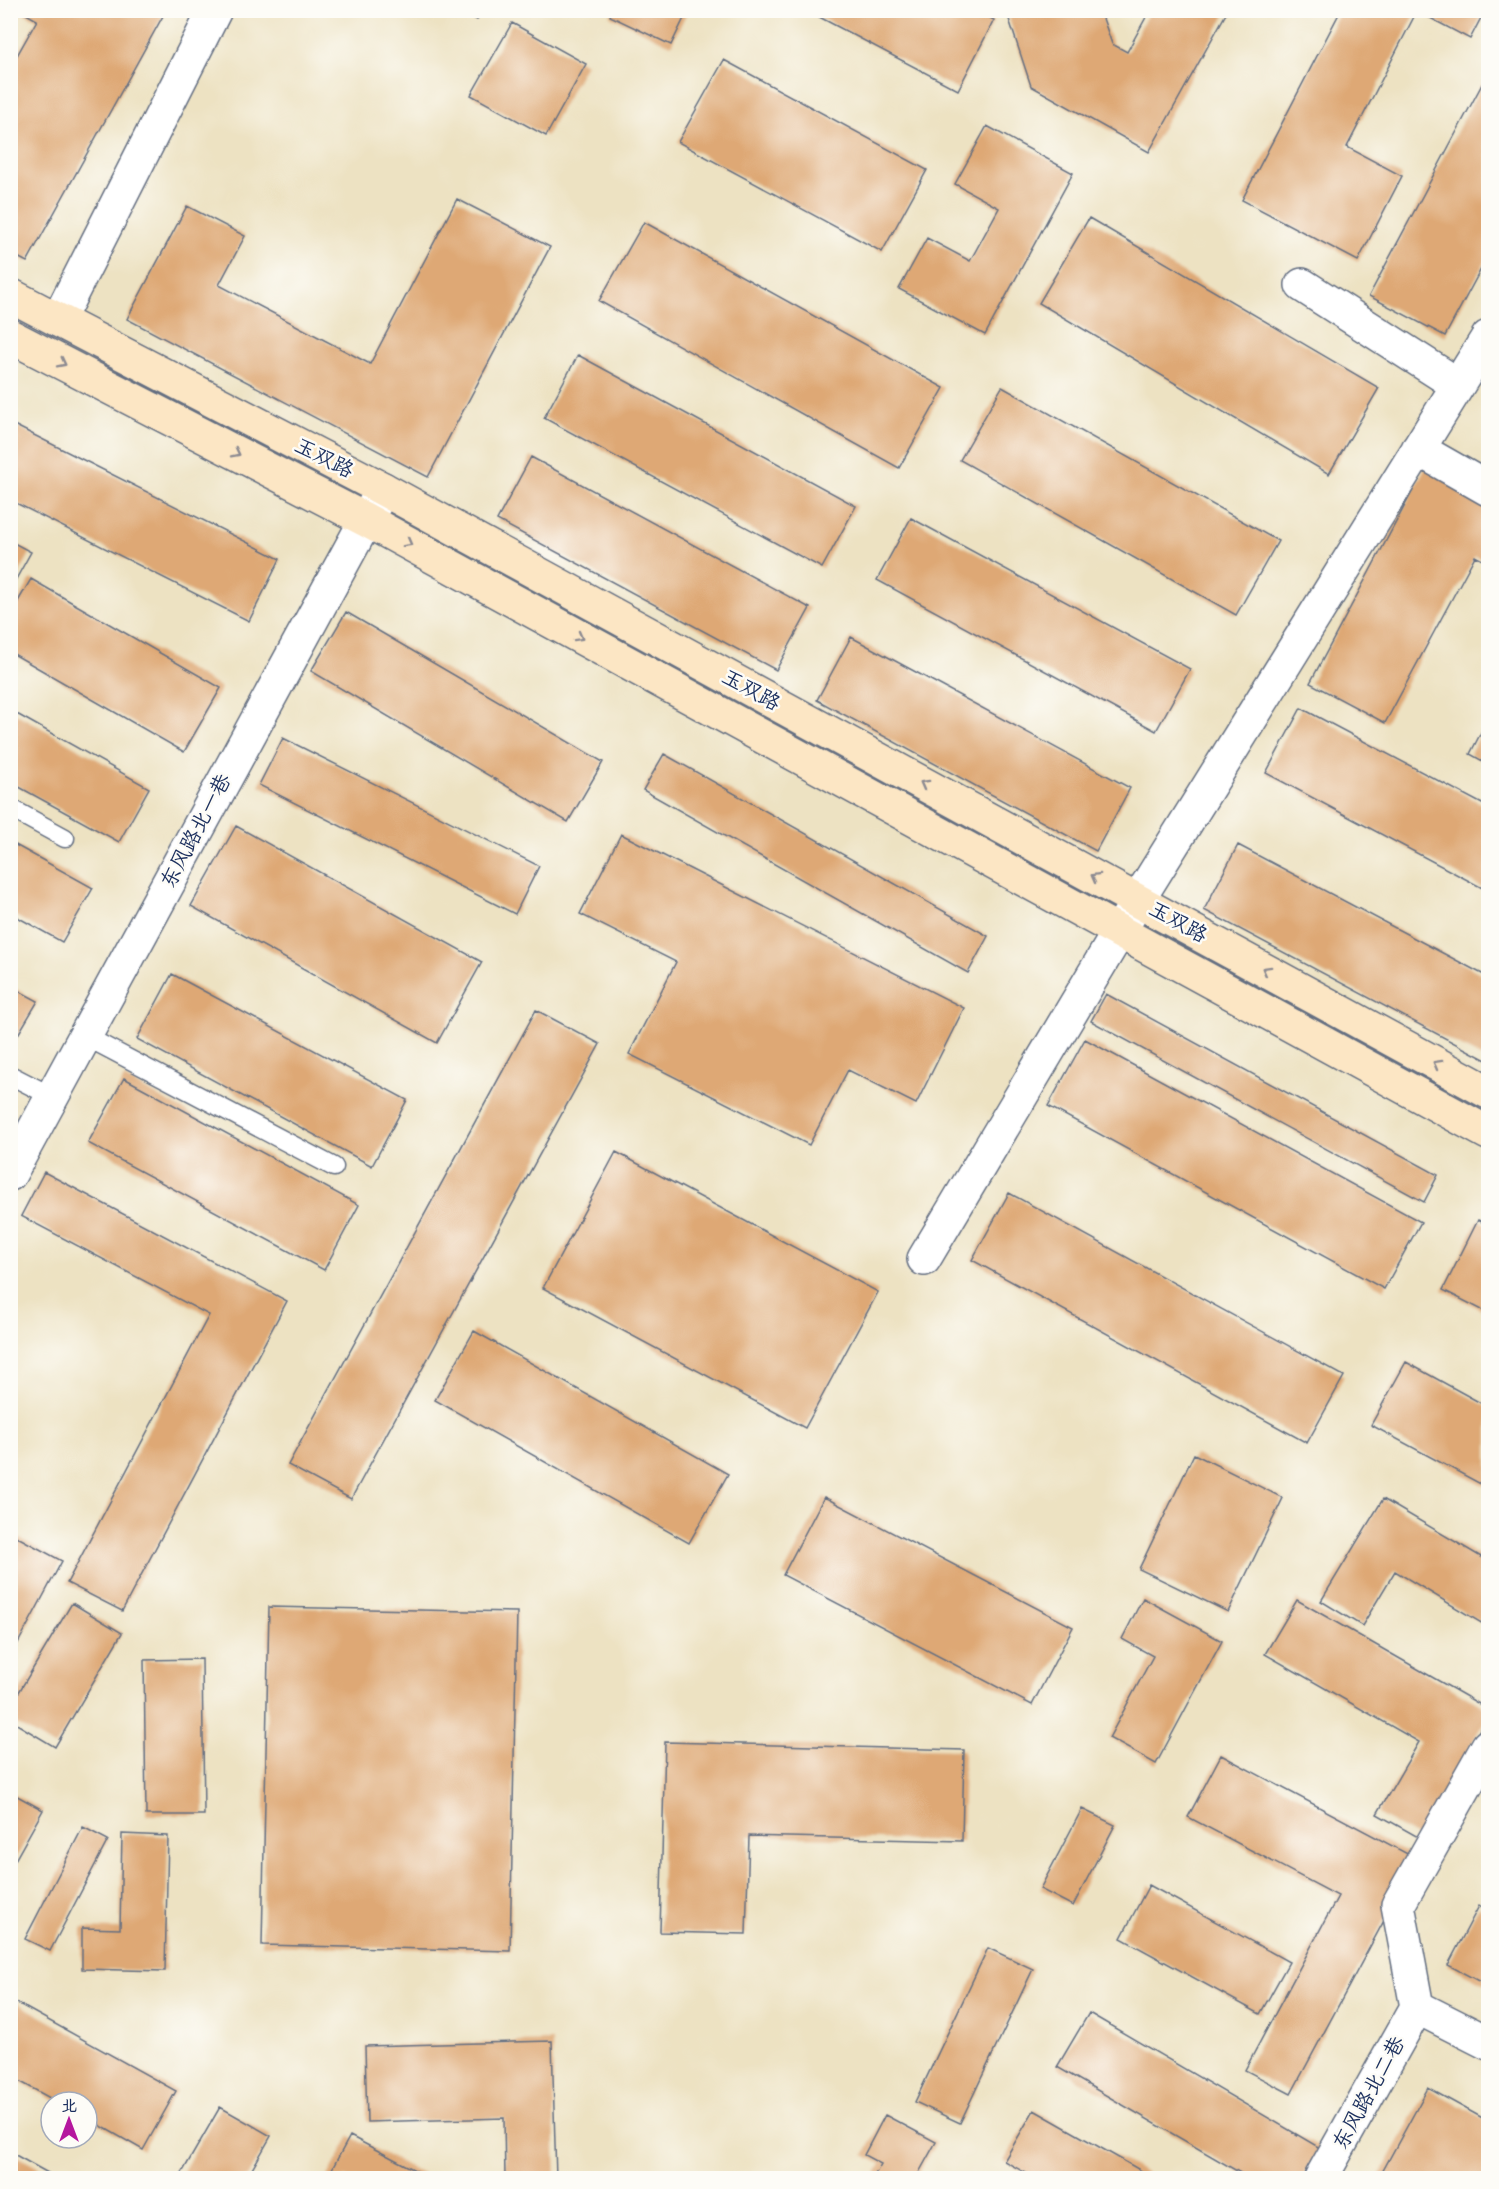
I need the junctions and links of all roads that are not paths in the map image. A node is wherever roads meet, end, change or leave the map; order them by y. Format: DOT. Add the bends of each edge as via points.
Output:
graph roads {
  1 [pos="215,10"];
  2 [pos="1302,285"];
  3 [pos="10,295"];
  4 [pos="58,320"];
  5 [pos="10,336"];
  6 [pos="1488,337"];
  7 [pos="1458,385"];
  8 [pos="1418,449"];
  9 [pos="383,489"];
  10 [pos="1488,489"];
  11 [pos="366,520"];
  12 [pos="10,808"];
  13 [pos="64,838"];
  14 [pos="1138,900"];
  15 [pos="1120,932"];
  16 [pos="85,1036"];
  17 [pos="10,1075"];
  18 [pos="1488,1092"];
  19 [pos="53,1097"];
  20 [pos="1488,1133"];
  21 [pos="334,1167"];
  22 [pos="10,1174"];
  23 [pos="924,1259"];
  24 [pos="1488,1746"];
  25 [pos="1417,2007"];
  26 [pos="1488,2043"];
  27 [pos="1321,2178"];
  1 -- 4 [label="street"];
  2 -- 7 [label="street"];
  3 -- 4 [label="main road, 玉双路"];
  4 -- 9 [label="main road, 玉双路"];
  5 -- 11 [label="main road, 玉双路, one-way"];
  6 -- 7 [label="street"];
  7 -- 8 [label="street"];
  8 -- 10 [label="street"];
  8 -- 14 [label="street"];
  9 -- 11 [label="street, 东风路北一巷"];
  14 -- 9 [label="main road, 玉双路, one-way"];
  11 -- 15 [label="main road, 玉双路, one-way"];
  11 -- 16 [label="street, 东风路北一巷"];
  12 -- 13 [label="lane"];
  14 -- 15 [label="street"];
  18 -- 14 [label="main road, 玉双路, one-way"];
  15 -- 20 [label="main road, 玉双路"];
  15 -- 23 [label="street"];
  16 -- 19 [label="street, 东风路北一巷"];
  16 -- 21 [label="lane"];
  17 -- 19 [label="lane"];
  19 -- 22 [label="street, 东风路北一巷"];
  24 -- 25 [label="street" via="1398,1905"];
  25 -- 26 [label="street"];
  25 -- 27 [label="street, 东风路北二巷"];
}
